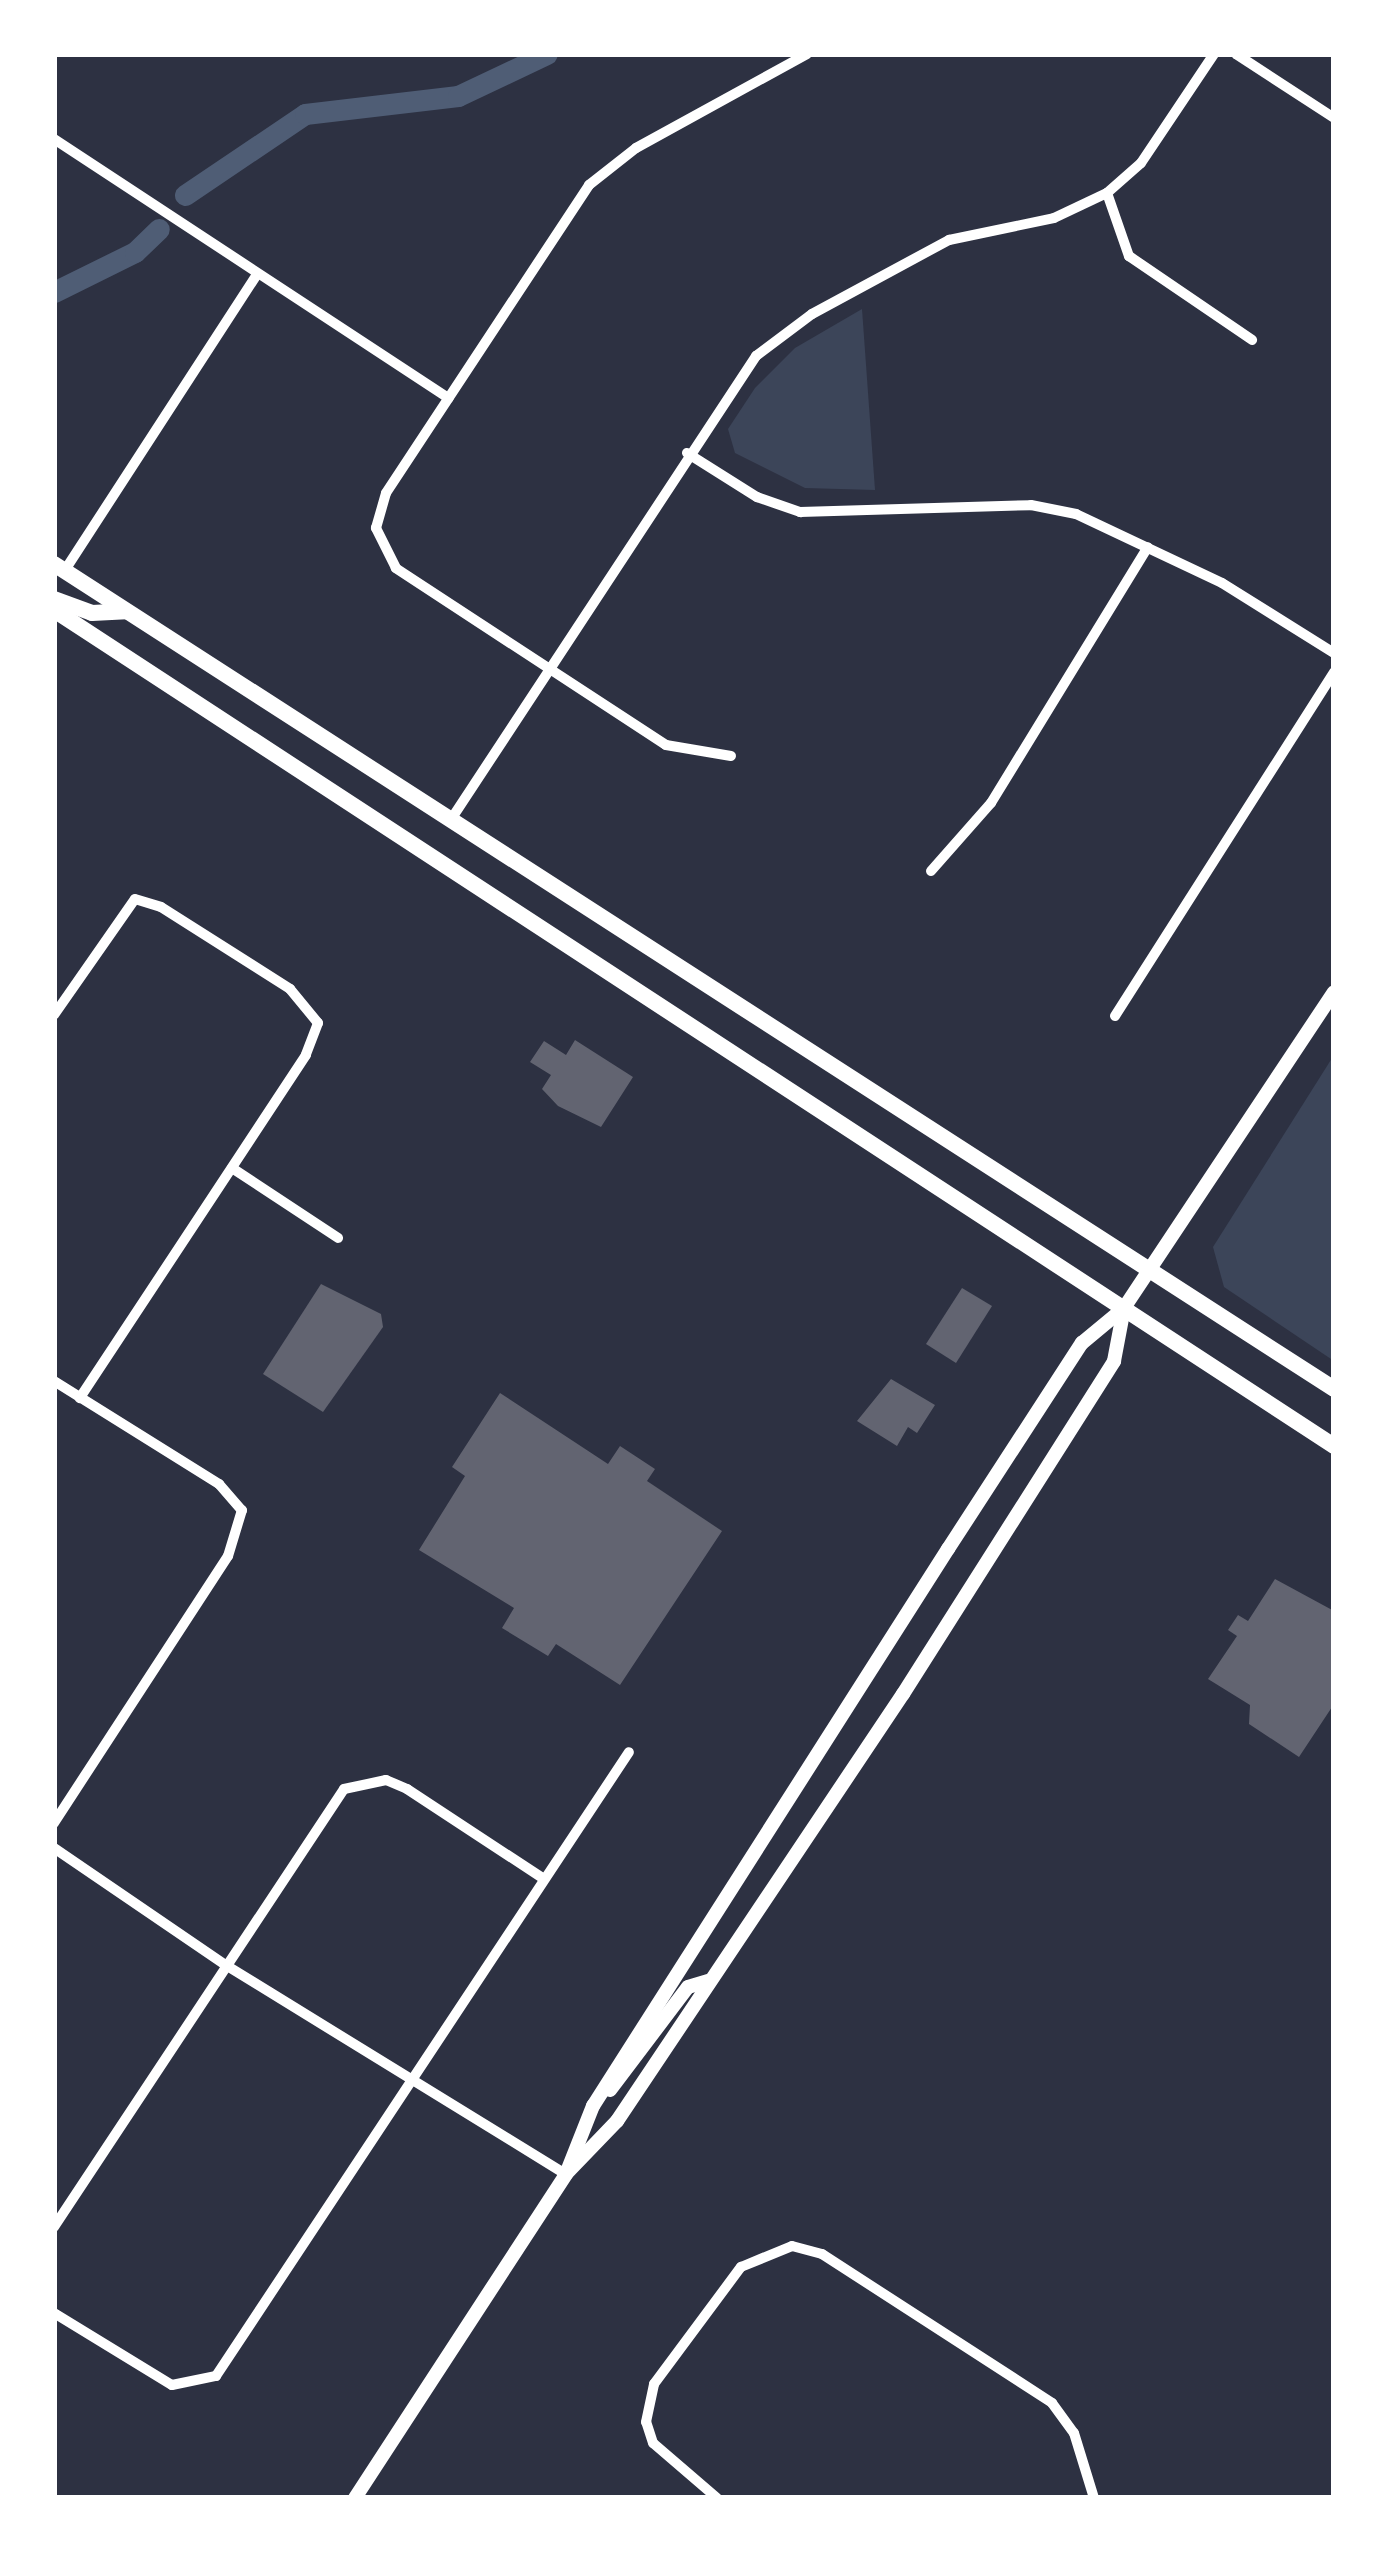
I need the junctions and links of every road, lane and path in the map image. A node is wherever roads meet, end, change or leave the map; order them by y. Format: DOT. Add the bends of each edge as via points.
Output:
graph roads {
  1 [pos="807,54"];
  2 [pos="1214,54"];
  3 [pos="1236,54"];
  4 [pos="1334,118"];
  5 [pos="54,139"];
  6 [pos="1107,194"];
  7 [pos="257,274"];
  8 [pos="1252,340"];
  9 [pos="448,398"];
  10 [pos="687,453"];
  11 [pos="1148,548"];
  12 [pos="58,569"];
  13 [pos="54,599"];
  14 [pos="54,610"];
  15 [pos="126,611"];
  16 [pos="1334,653"];
  17 [pos="547,668"];
  18 [pos="1334,673"];
  19 [pos="731,756"];
  20 [pos="450,821"];
  21 [pos="932,871"];
  22 [pos="1334,992"];
  23 [pos="54,1015"];
  24 [pos="1115,1016"];
  25 [pos="232,1168"];
  26 [pos="338,1238"];
  27 [pos="1150,1268"];
  28 [pos="1124,1308"];
  29 [pos="54,1381"];
  30 [pos="1334,1389"];
  31 [pos="80,1398"];
  32 [pos="1334,1446"];
  33 [pos="628,1753"];
  34 [pos="54,1823"];
  35 [pos="54,1848"];
  36 [pos="544,1879"];
  37 [pos="224,1964"];
  38 [pos="708,1981"];
  39 [pos="412,2082"];
  40 [pos="593,2106"];
  41 [pos="566,2174"];
  42 [pos="54,2227"];
  43 [pos="54,2313"];
  44 [pos="355,2498"];
  45 [pos="718,2498"];
  46 [pos="1094,2498"];
  1 -- 9 [label="street" via="606,168"];
  2 -- 6 [label="street" via="1142,163"];
  3 -- 4 [label="street"];
  5 -- 7 [label="street"];
  6 -- 8 [label="street" via="1129,256"];
  6 -- 10 [label="street" via="1054,218 949,241 812,314 739,375"];
  7 -- 9 [label="street"];
  7 -- 12 [label="street"];
  9 -- 17 [label="street" via="386,493 377,540 396,568"];
  10 -- 11 [label="street" via="758,497 800,512 1031,506 1076,514"];
  10 -- 17 [label="street"];
  11 -- 16 [label="street"];
  11 -- 21 [label="street" via="992,803"];
  12 -- 15 [label="highway"];
  13 -- 15 [label="highway" via="92,614"];
  14 -- 28 [label="highway"];
  15 -- 20 [label="highway"];
  17 -- 19 [label="street" via="665,745"];
  17 -- 20 [label="street"];
  18 -- 24 [label="street"];
  20 -- 27 [label="highway"];
  22 -- 27 [label="main road"];
  23 -- 25 [label="street" via="136,899 173,913 290,989 318,1023 306,1055"];
  25 -- 26 [label="street"];
  25 -- 31 [label="street"];
  27 -- 28 [label="main road"];
  27 -- 30 [label="highway"];
  28 -- 32 [label="highway"];
  28 -- 38 [label="main road" via="1114,1361"];
  28 -- 40 [label="main road" via="1082,1343"];
  29 -- 31 [label="street"];
  31 -- 34 [label="street" via="219,1484 242,1510 228,1556"];
  33 -- 36 [label="street"];
  35 -- 37 [label="street"];
  36 -- 37 [label="street" via="407,1789 364,1780 328,1805"];
  36 -- 39 [label="street"];
  37 -- 39 [label="street"];
  37 -- 42 [label="street"];
  38 -- 40 [label="main road" via="688,1988 630,2072"];
  38 -- 41 [label="main road" via="617,2121"];
  39 -- 41 [label="street"];
  39 -- 43 [label="street" via="215,2376 172,2385"];
  40 -- 41 [label="main road"];
  41 -- 44 [label="main road"];
  45 -- 46 [label="street" via="668,2460 646,2422 654,2384 741,2267 792,2246 822,2254 1052,2403 1074,2433"];
}
